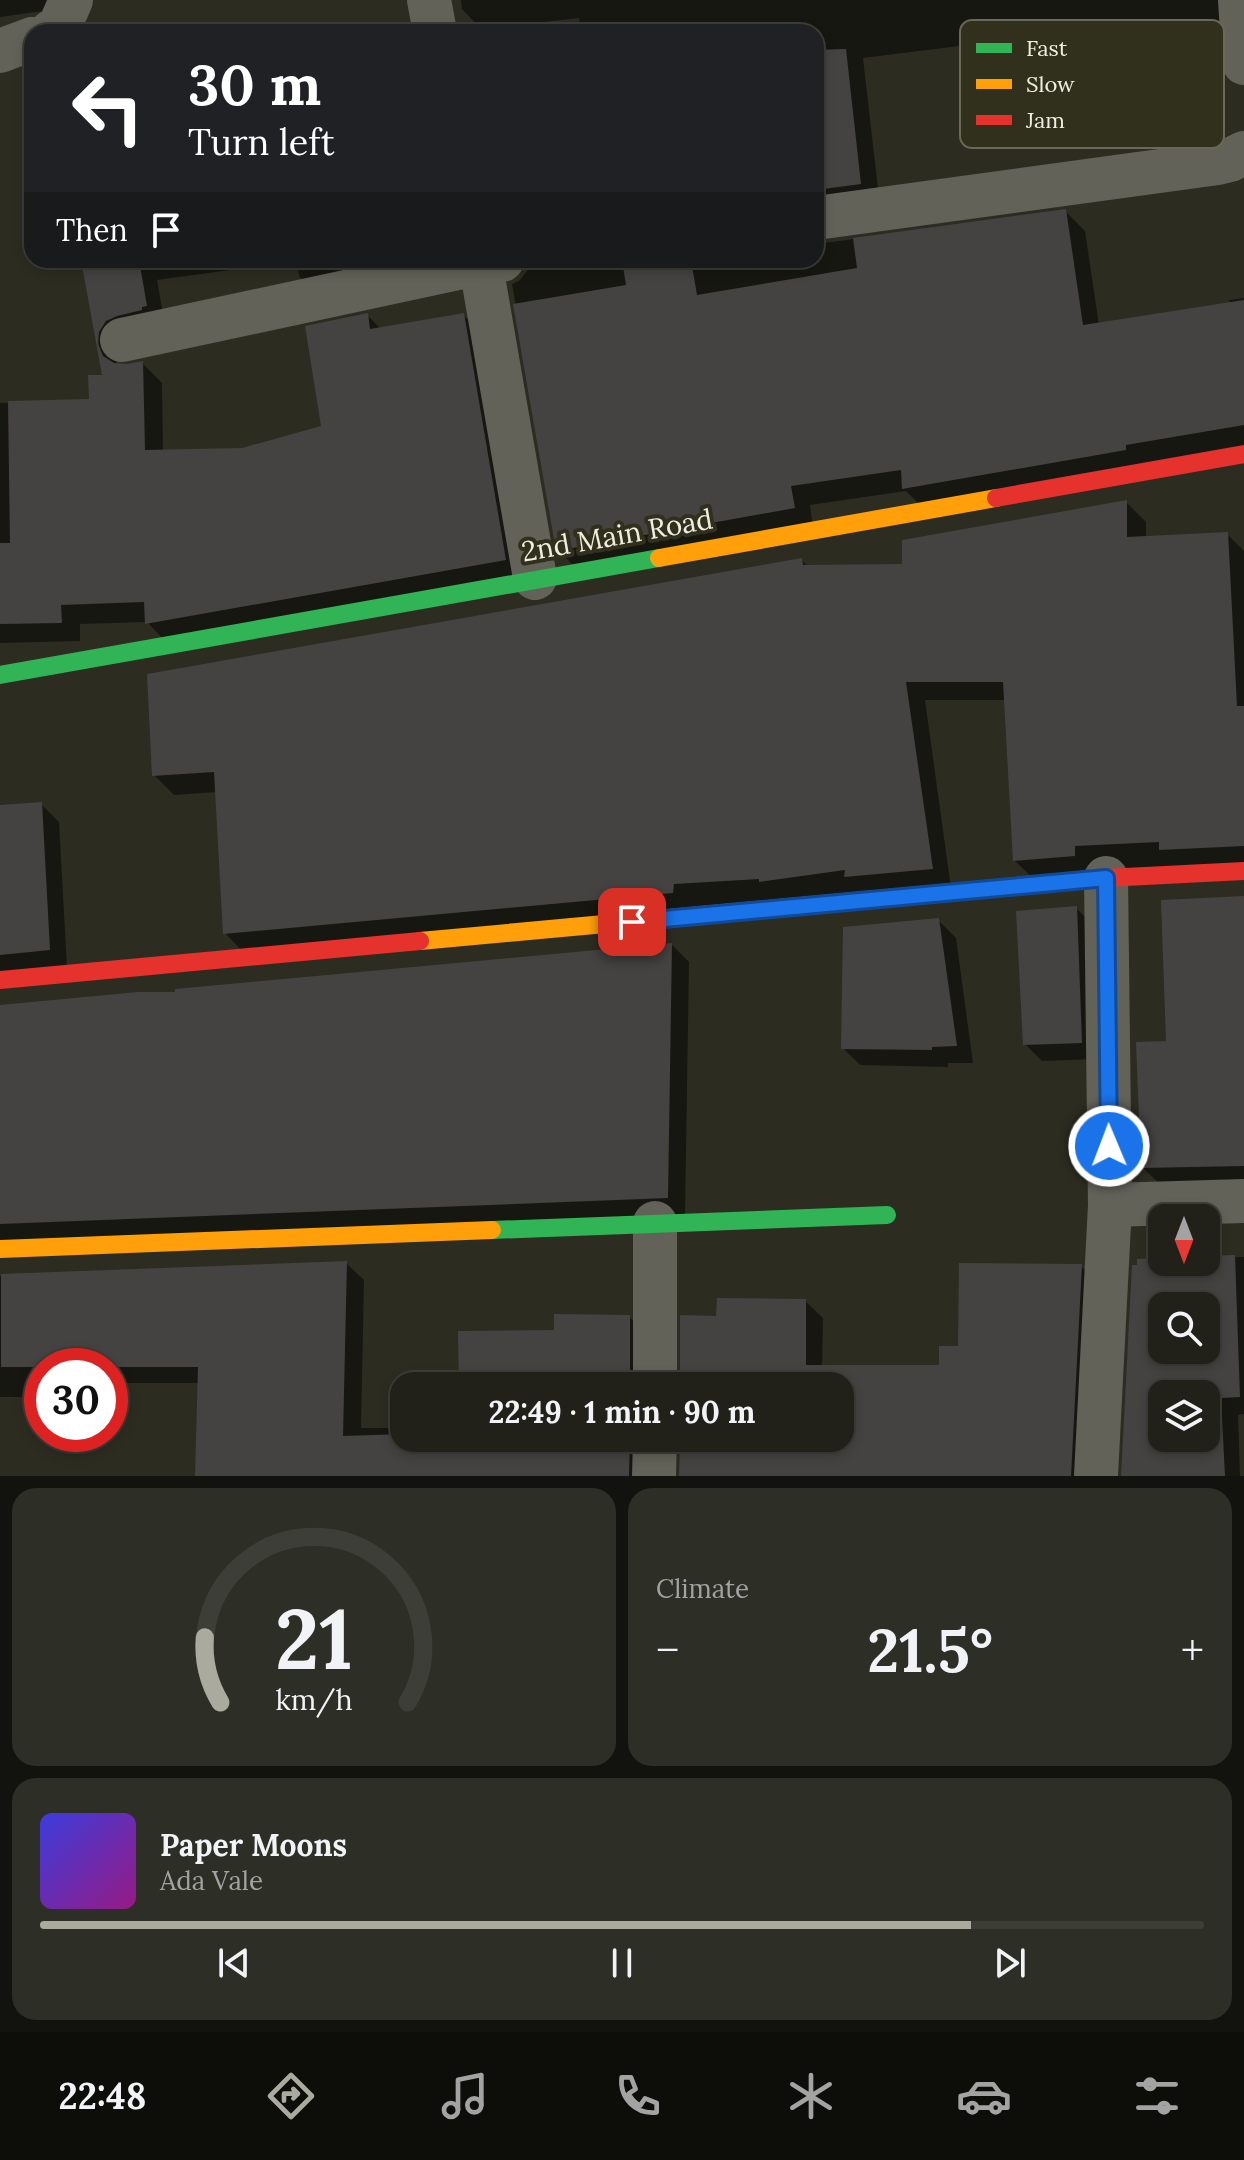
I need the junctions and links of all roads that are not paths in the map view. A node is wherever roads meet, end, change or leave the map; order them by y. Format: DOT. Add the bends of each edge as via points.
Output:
graph roads {
  1 [pos="71,0"];
  2 [pos="429,0"];
  3 [pos="1240,0"];
  4 [pos="61,24"];
  5 [pos="434,24"];
  6 [pos="24,42"];
  7 [pos="0,51"];
  8 [pos="1244,63"];
  9 [pos="1244,153"];
  10 [pos="824,217"];
  11 [pos="455,268"];
  12 [pos="488,268"];
  13 [pos="122,340"];
  14 [pos="1244,454"];
  15 [pos="535,578"];
  16 [pos="0,675"];
  17 [pos="1244,871"];
  18 [pos="1106,878"];
  19 [pos="0,980"];
  20 [pos="1244,1201"];
  21 [pos="1110,1205"];
  22 [pos="887,1215"];
  23 [pos="655,1223"];
  24 [pos="0,1249"];
  25 [pos="655,1372"];
  26 [pos="655,1452"];
  27 [pos="654,1476"];
  28 [pos="1096,1476"];
  1 -- 4 [label="street"];
  2 -- 5 [label="street"];
  3 -- 8 [label="street"];
  6 -- 7 [label="street"];
  9 -- 10 [label="street" via="1218,163"];
  11 -- 13 [label="street"];
  12 -- 15 [label="street"];
  14 -- 15 [label="street, 2nd Main Road"];
  15 -- 16 [label="street, 2nd Main Road"];
  17 -- 18 [label="street"];
  18 -- 19 [label="street"];
  18 -- 21 [label="street"];
  20 -- 21 [label="street"];
  21 -- 28 [label="street"];
  22 -- 23 [label="street"];
  23 -- 24 [label="street"];
  23 -- 25 [label="street"];
  26 -- 27 [label="street"];
}
